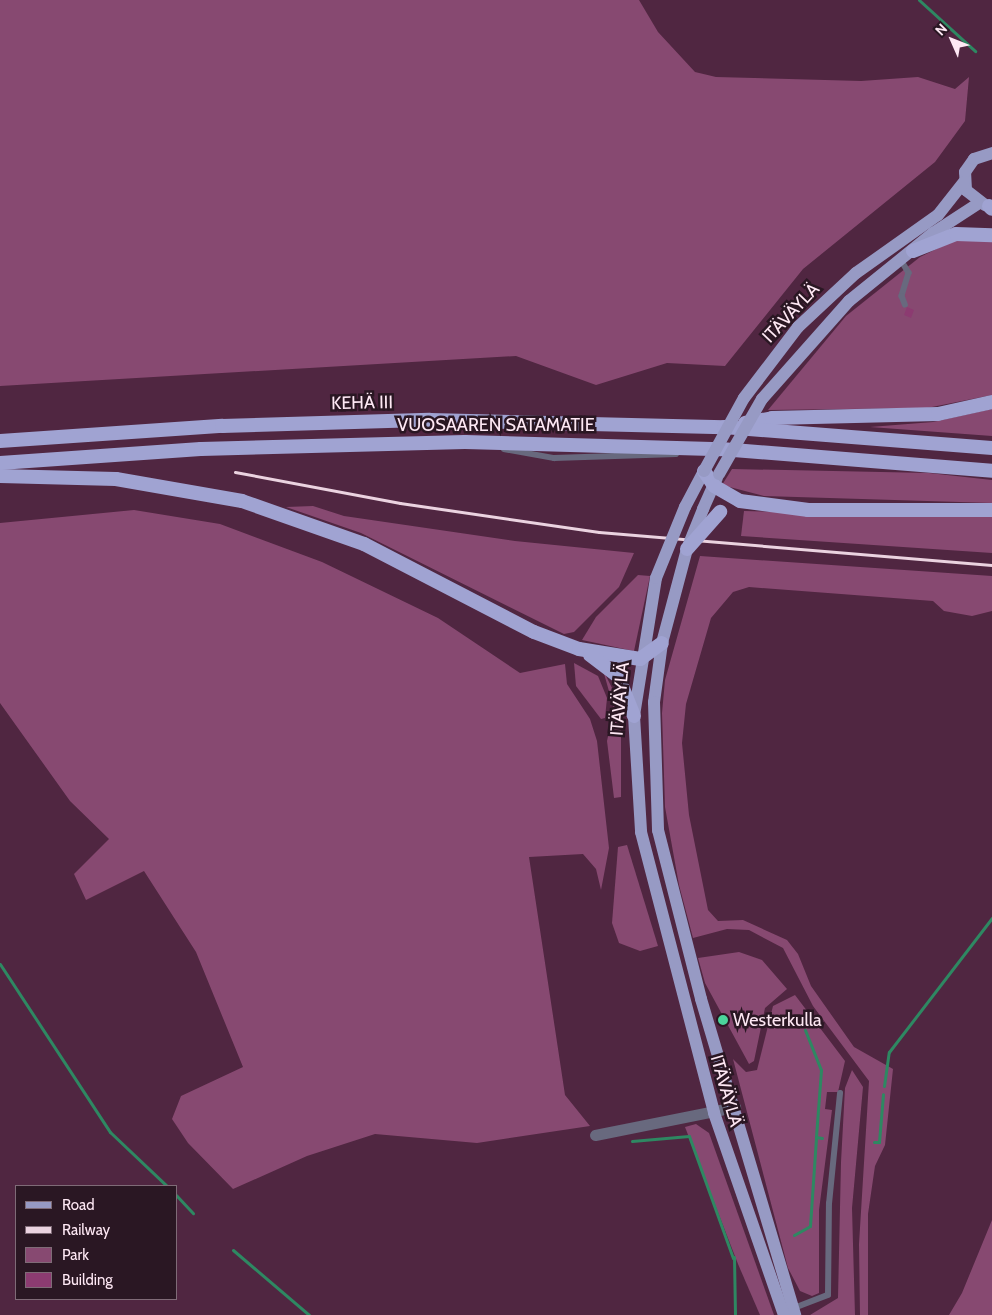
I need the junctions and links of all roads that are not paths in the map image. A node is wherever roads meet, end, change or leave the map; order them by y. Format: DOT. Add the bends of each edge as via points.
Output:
graph roads {
  1 [pos="992,153"];
  2 [pos="964,182"];
  3 [pos="988,206"];
  4 [pos="992,235"];
  5 [pos="913,251"];
  6 [pos="901,260"];
  7 [pos="905,304"];
  8 [pos="992,402"];
  9 [pos="724,427"];
  10 [pos="0,441"];
  11 [pos="992,448"];
  12 [pos="0,464"];
  13 [pos="704,471"];
  14 [pos="992,471"];
  15 [pos="0,476"];
  16 [pos="717,480"];
  17 [pos="740,501"];
  18 [pos="992,510"];
  19 [pos="688,549"];
  20 [pos="662,643"];
  21 [pos="579,649"];
  22 [pos="640,659"];
  23 [pos="634,716"];
  24 [pos="840,1094"];
  25 [pos="735,1107"];
  26 [pos="714,1113"];
  27 [pos="595,1134"];
  28 [pos="791,1313"];
  1 -- 2 [label="main road, ITÄVÄYLÄ" via="974,159"];
  2 -- 3 [label="main road"];
  2 -- 13 [label="main road, ITÄVÄYLÄ, bridge" via="938,215 856,273 798,327 744,398"];
  3 -- 5 [label="main road, ITÄVÄYLÄ"];
  4 -- 5 [label="highway" via="956,234"];
  5 -- 6 [label="main road, ITÄVÄYLÄ"];
  6 -- 7 [label="lane" via="909,273 902,296"];
  6 -- 16 [label="main road, ITÄVÄYLÄ, bridge" via="828,322 762,399"];
  8 -- 9 [label="highway" via="938,414 772,418"];
  9 -- 10 [label="highway, KEHÄ III" via="329,422"];
  9 -- 11 [label="highway"];
  12 -- 14 [label="highway, VUOSAAREN SATAMATIE" via="201,449 465,442 721,449"];
  13 -- 16 [label="highway"];
  13 -- 22 [label="main road, ITÄVÄYLÄ, bridge" via="684,507 656,578"];
  15 -- 21 [label="highway" via="116,479 242,501 364,544 534,632"];
  16 -- 17 [label="highway"];
  16 -- 19 [label="main road, ITÄVÄYLÄ, bridge"];
  17 -- 18 [label="highway" via="808,510"];
  17 -- 19 [label="highway, bridge" via="720,512"];
  19 -- 20 [label="main road, ITÄVÄYLÄ"];
  20 -- 22 [label="highway"];
  20 -- 25 [label="main road, ITÄVÄYLÄ" via="653,745 658,830 670,889"];
  21 -- 22 [label="highway"];
  21 -- 23 [label="highway" via="618,676"];
  22 -- 23 [label="main road, ITÄVÄYLÄ"];
  23 -- 26 [label="main road, ITÄVÄYLÄ" via="641,832"];
  24 -- 28 [label="lane" via="829,1204 828,1295"];
  25 -- 26 [label="street"];
  25 -- 28 [label="main road, ITÄVÄYLÄ"];
  26 -- 27 [label="street"];
  26 -- 28 [label="main road, ITÄVÄYLÄ"];
}
